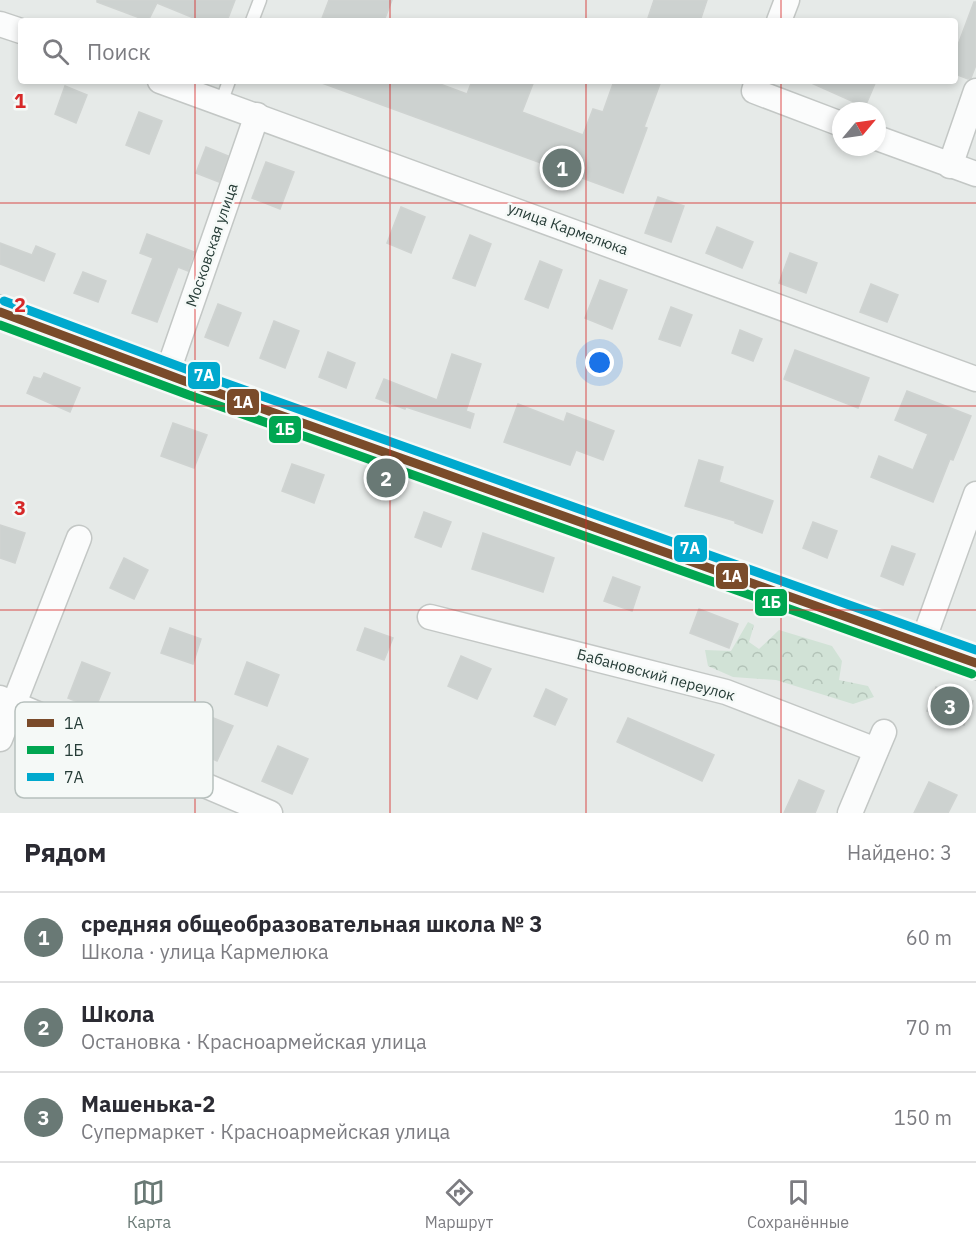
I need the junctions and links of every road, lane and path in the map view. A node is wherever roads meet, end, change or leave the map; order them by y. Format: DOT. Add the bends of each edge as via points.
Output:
graph roads {
  1 [pos="260,0"];
  2 [pos="787,0"];
  3 [pos="253,18"];
  4 [pos="780,18"];
  5 [pos="0,24"];
  6 [pos="18,30"];
  7 [pos="178,84"];
  8 [pos="756,84"];
  9 [pos="976,91"];
  10 [pos="225,92"];
  11 [pos="257,115"];
  12 [pos="832,121"];
  13 [pos="886,141"];
  14 [pos="950,166"];
  15 [pos="976,174"];
  16 [pos="0,312"];
  17 [pos="167,374"];
  18 [pos="976,379"];
  19 [pos="976,495"];
  20 [pos="79,538"];
  21 [pos="430,617"];
  22 [pos="922,644"];
  23 [pos="976,663"];
  24 [pos="7,701"];
  25 [pos="0,739"];
  26 [pos="213,792"];
  27 [pos="257,811"];
  28 [pos="850,813"];
  1 -- 3 [label="lane"];
  2 -- 4 [label="street"];
  5 -- 6 [label="street"];
  7 -- 10 [label="street, улица Кармелюка"];
  8 -- 12 [label="street" via="754,91"];
  9 -- 14 [label="street"];
  10 -- 11 [label="street, улица Кармелюка"];
  11 -- 17 [label="street, Московская улица"];
  11 -- 18 [label="street, улица Кармелюка"];
  13 -- 14 [label="street"];
  14 -- 15 [label="street"];
  16 -- 17 [label="main road"];
  17 -- 22 [label="main road"];
  19 -- 22 [label="street"];
  20 -- 24 [label="street"];
  21 -- 28 [label="street, Бабановский переулок" via="726,692 880,741"];
  22 -- 23 [label="main road"];
  24 -- 25 [label="street"];
  26 -- 27 [label="street"];
}
